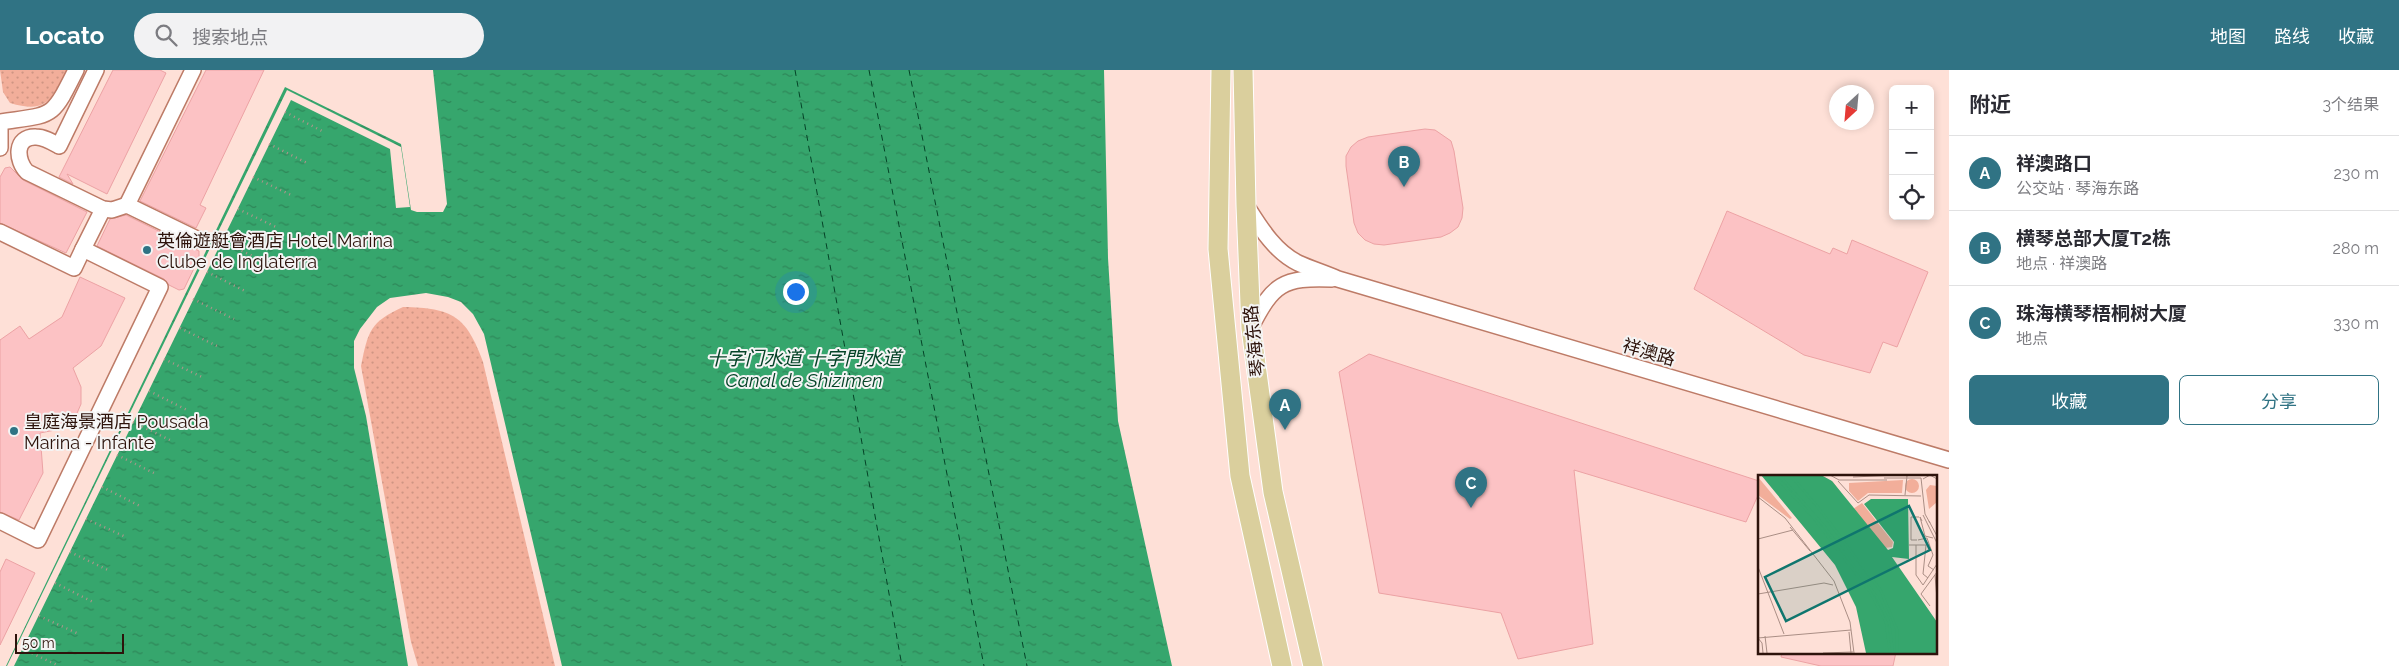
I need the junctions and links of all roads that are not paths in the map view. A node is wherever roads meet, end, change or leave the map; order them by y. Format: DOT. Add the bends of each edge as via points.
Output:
graph roads {
  1 [pos="76,70"];
  2 [pos="96,70"];
  3 [pos="193,70"];
  4 [pos="1221,70"];
  5 [pos="1243,70"];
  6 [pos="0,122"];
  7 [pos="0,128"];
  8 [pos="0,148"];
  9 [pos="127,205"];
  10 [pos="1246,205"];
  11 [pos="103,209"];
  12 [pos="0,232"];
  13 [pos="199,240"];
  14 [pos="83,249"];
  15 [pos="1338,279"];
  16 [pos="1251,328"];
  17 [pos="1949,460"];
  18 [pos="0,521"];
  19 [pos="1282,666"];
  20 [pos="1313,666"];
  1 -- 6 [label="street" via="52,112"];
  2 -- 11 [label="street" via="59,146 43,138 31,137 21,144 18,153 19,161 27,172"];
  3 -- 9 [label="street"];
  4 -- 19 [label="main road, 琴海东路" via="1218,248 1240,476"];
  5 -- 10 [label="main road, 琴海东路"];
  7 -- 8 [label="street"];
  9 -- 11 [label="street"];
  9 -- 13 [label="street"];
  10 -- 15 [label="street, 祥澳路" via="1280,252"];
  10 -- 16 [label="main road, 琴海东路"];
  11 -- 14 [label="street"];
  12 -- 14 [label="street" via="74,268"];
  14 -- 18 [label="street" via="160,287 38,540"];
  15 -- 16 [label="street, 祥澳路" via="1306,278 1276,289 1262,305"];
  15 -- 17 [label="street, 祥澳路"];
  16 -- 20 [label="main road, 琴海东路" via="1273,492"];
}
